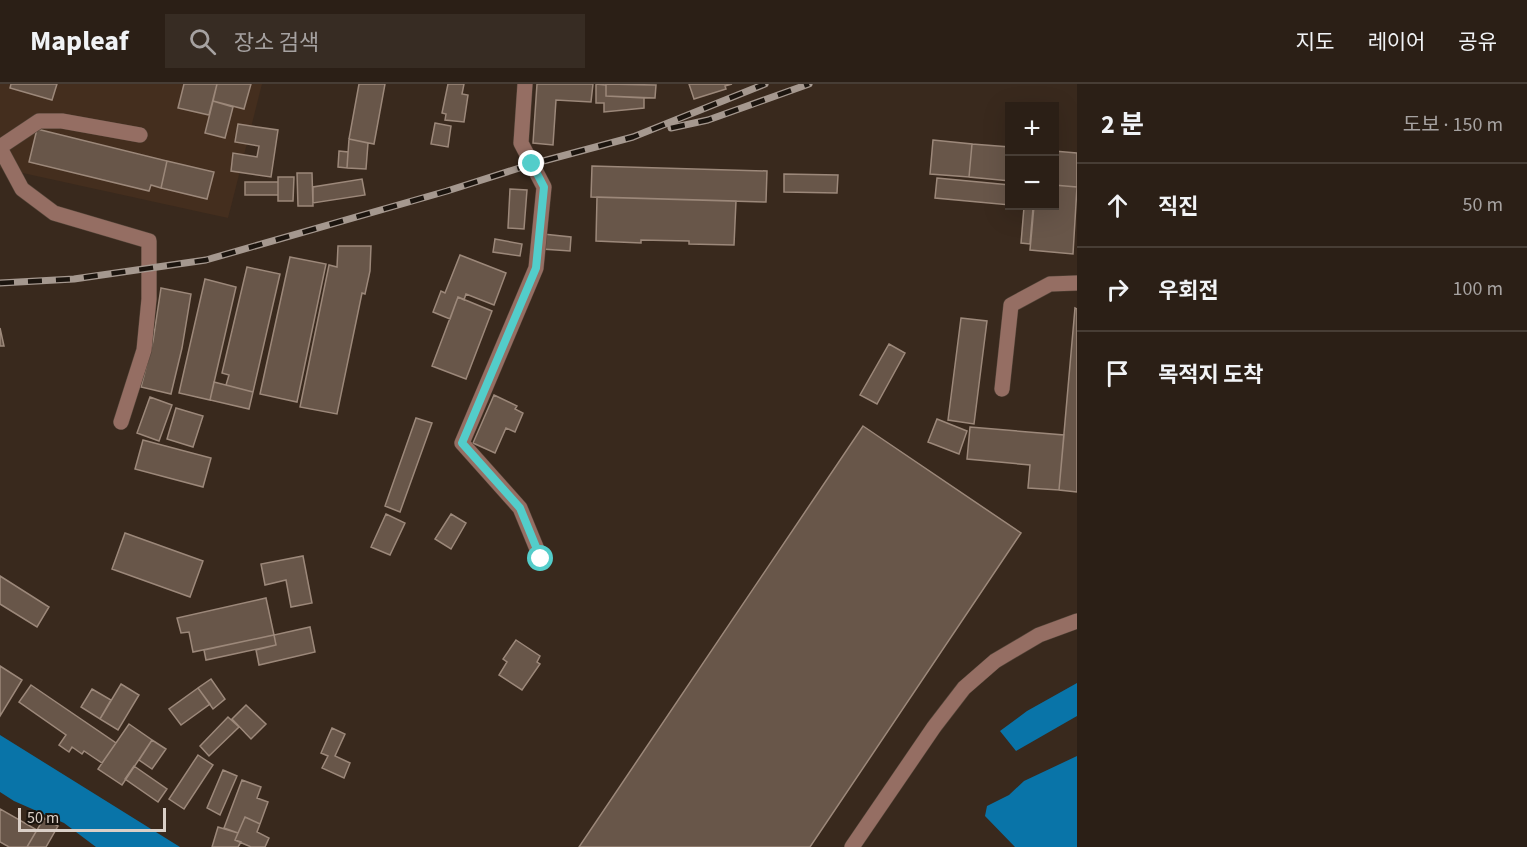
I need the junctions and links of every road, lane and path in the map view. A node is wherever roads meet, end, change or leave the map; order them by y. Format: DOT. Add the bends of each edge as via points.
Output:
graph roads {
  1 [pos="525,84"];
  2 [pos="140,135"];
  3 [pos="0,147"];
  4 [pos="1077,283"];
  5 [pos="1002,388"];
  6 [pos="121,422"];
  7 [pos="541,559"];
  8 [pos="1077,621"];
  9 [pos="852,847"];
  1 -- 7 [label="street" via="521,143 544,187 536,268 462,443 520,508"];
  2 -- 3 [label="street" via="63,121 39,121"];
  3 -- 6 [label="street" via="22,189 54,213 149,241 144,350"];
  4 -- 5 [label="street" via="1050,284 1011,304"];
  8 -- 9 [label="street" via="1039,635 995,660 964,688"];
}
